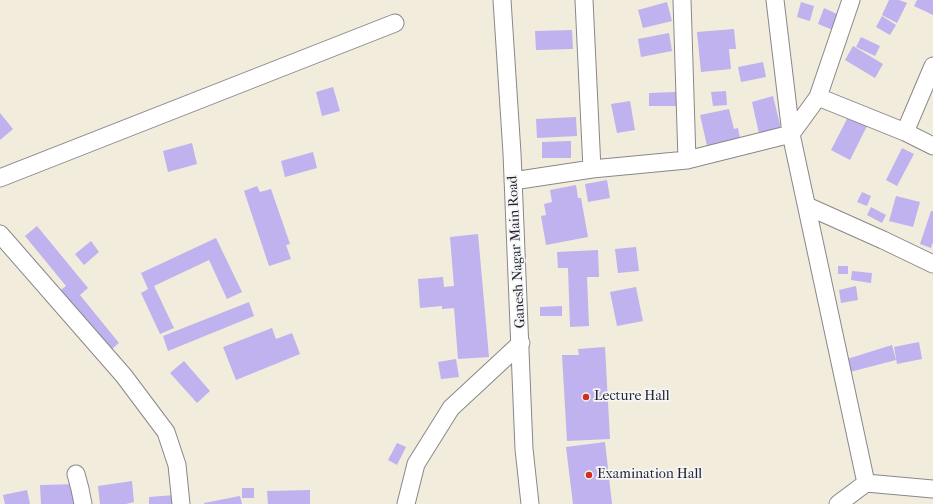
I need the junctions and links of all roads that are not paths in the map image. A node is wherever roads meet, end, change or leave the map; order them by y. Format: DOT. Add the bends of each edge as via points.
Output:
graph roads {
  1 [pos="502,0"];
  2 [pos="584,0"];
  3 [pos="682,0"];
  4 [pos="776,0"];
  5 [pos="851,0"];
  6 [pos="395,23"];
  7 [pos="933,66"];
  8 [pos="818,97"];
  9 [pos="905,132"];
  10 [pos="791,134"];
  11 [pos="933,146"];
  12 [pos="687,160"];
  13 [pos="592,169"];
  14 [pos="0,178"];
  15 [pos="513,181"];
  16 [pos="807,206"];
  17 [pos="0,234"];
  18 [pos="933,264"];
  19 [pos="521,343"];
  20 [pos="76,474"];
  21 [pos="866,483"];
  22 [pos="933,489"];
  23 [pos="83,504"];
  24 [pos="181,504"];
  25 [pos="406,504"];
  26 [pos="530,504"];
  27 [pos="838,504"];
  1 -- 15 [label="street, Ganesh Nagar Main Road"];
  2 -- 13 [label="street"];
  3 -- 12 [label="street"];
  4 -- 10 [label="street"];
  5 -- 8 [label="street"];
  6 -- 14 [label="street"];
  7 -- 9 [label="street"];
  8 -- 9 [label="street"];
  8 -- 10 [label="street"];
  9 -- 11 [label="street"];
  10 -- 12 [label="street"];
  10 -- 16 [label="street"];
  12 -- 13 [label="street"];
  13 -- 15 [label="street"];
  15 -- 19 [label="street, Ganesh Nagar Main Road"];
  16 -- 18 [label="street"];
  16 -- 21 [label="street"];
  17 -- 24 [label="street" via="124,376 166,432 177,465"];
  19 -- 25 [label="street" via="451,408 416,464"];
  19 -- 26 [label="street, Ganesh Nagar Main Road" via="524,449"];
  20 -- 23 [label="street"];
  21 -- 22 [label="street"];
  21 -- 27 [label="street"];
}
